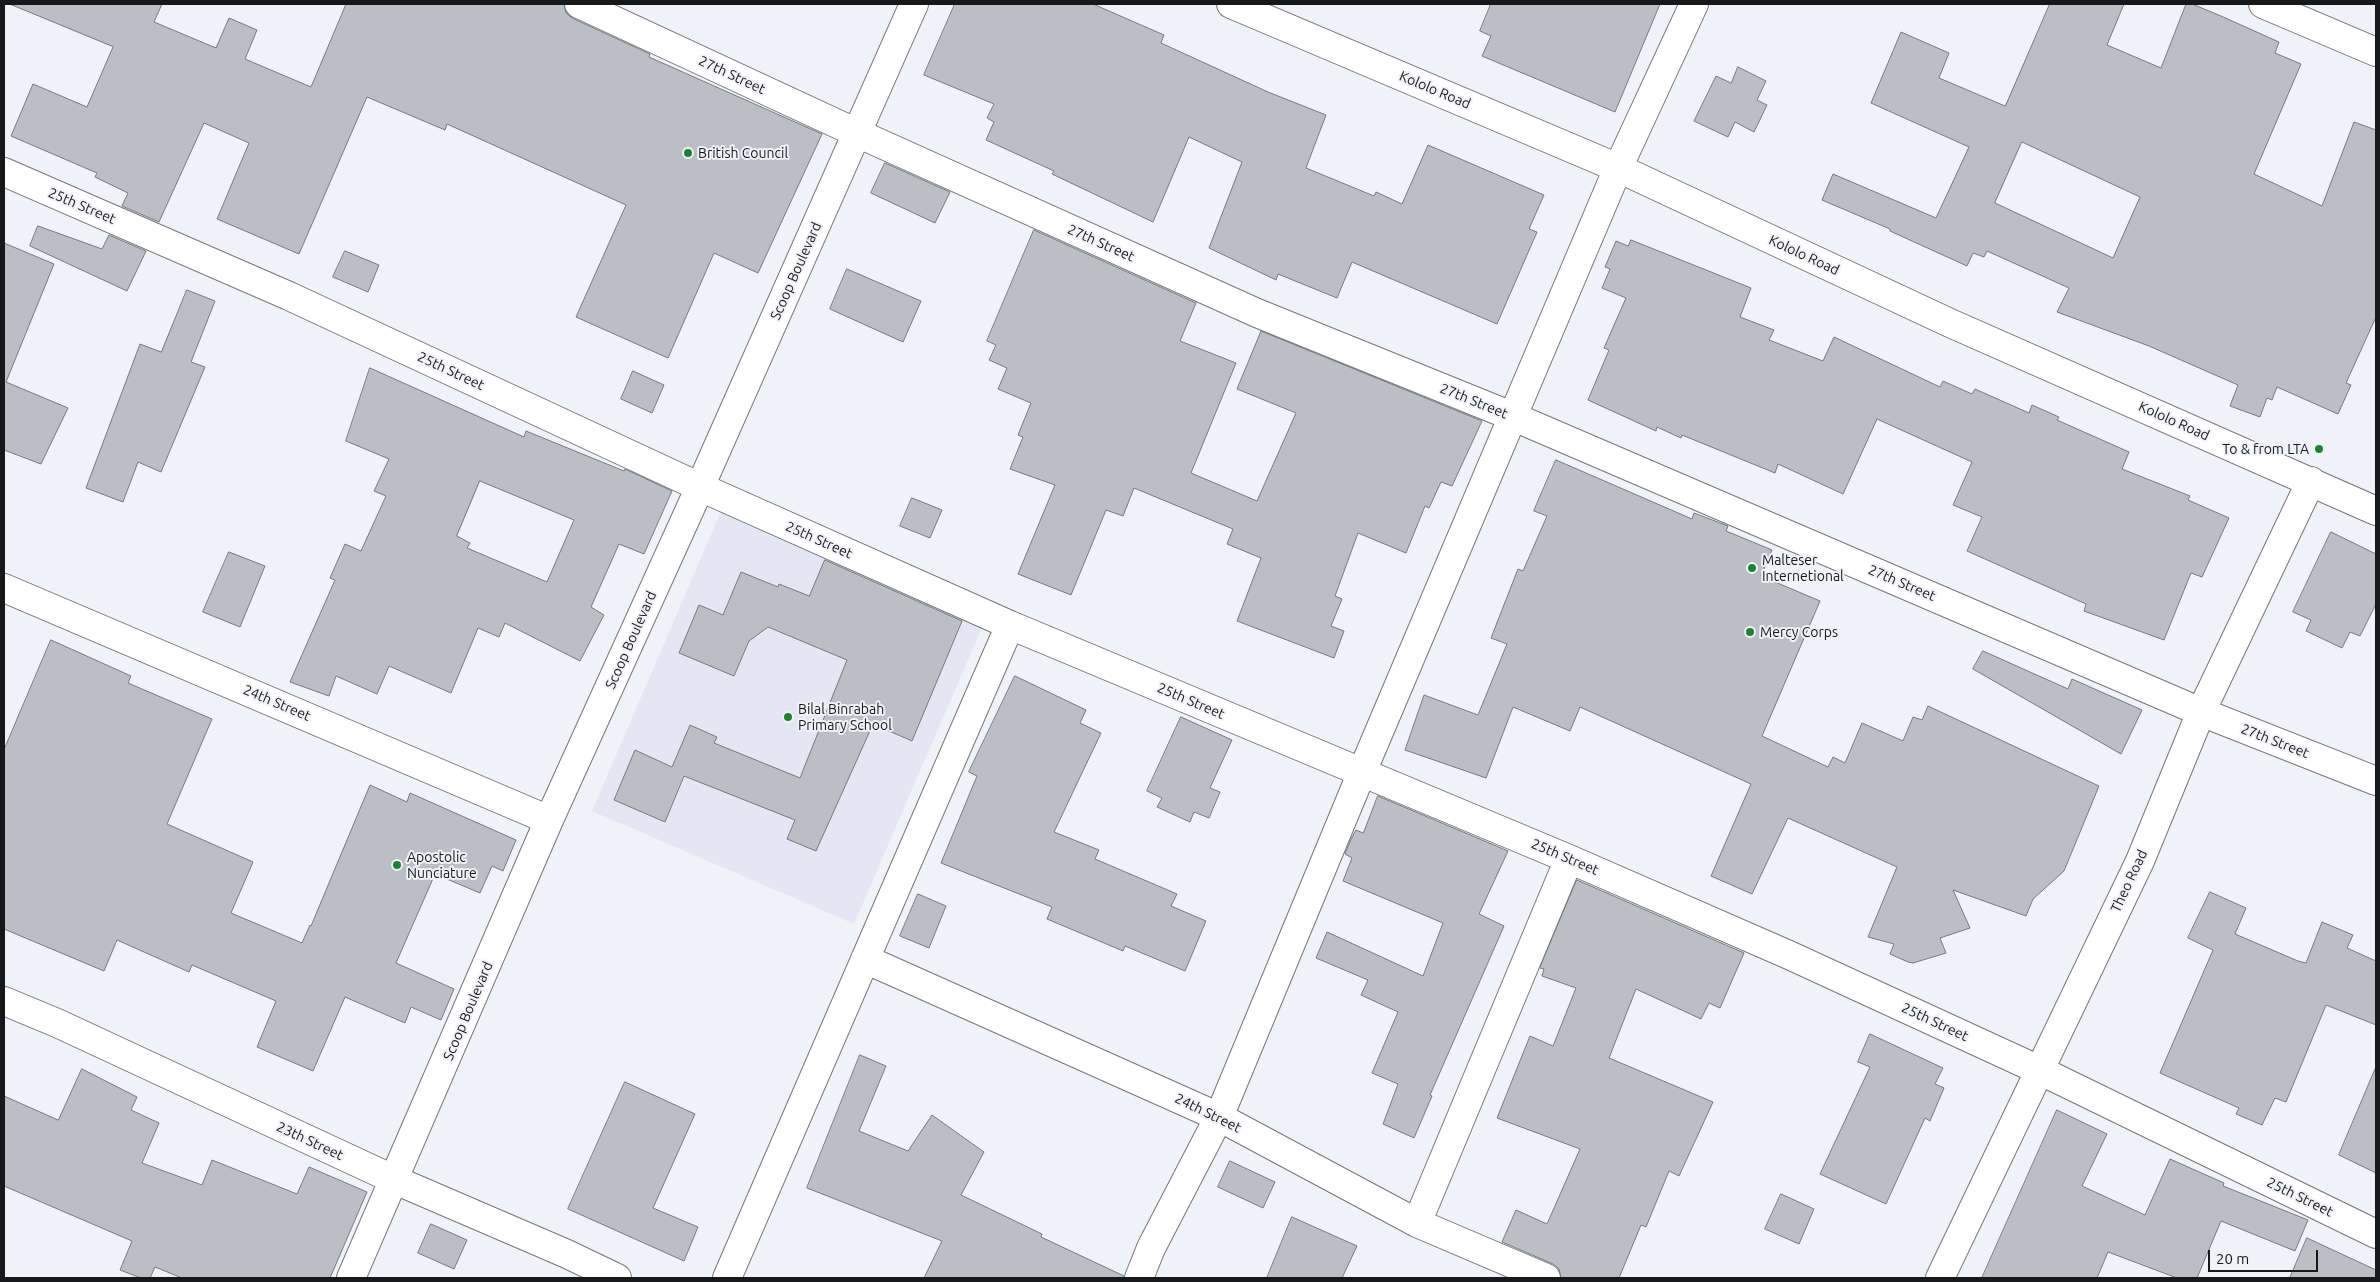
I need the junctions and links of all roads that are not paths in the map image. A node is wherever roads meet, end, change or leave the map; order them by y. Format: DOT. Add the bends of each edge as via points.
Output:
graph roads {
  1 [pos="579,4"];
  2 [pos="914,4"];
  3 [pos="1230,4"];
  4 [pos="1694,4"];
  5 [pos="2263,4"];
  6 [pos="2376,52"];
  7 [pos="857,133"];
  8 [pos="1618,168"];
  9 [pos="4,172"];
  10 [pos="1514,417"];
  11 [pos="2311,481"];
  12 [pos="700,487"];
  13 [pos="2376,511"];
  14 [pos="4,588"];
  15 [pos="1010,625"];
  16 [pos="2201,712"];
  17 [pos="1362,772"];
  18 [pos="2376,781"];
  19 [pos="549,820"];
  20 [pos="1569,859"];
  21 [pos="866,959"];
  22 [pos="4,1001"];
  23 [pos="2038,1070"];
  24 [pos="1219,1116"];
  25 [pos="395,1180"];
  26 [pos="1417,1223"];
  27 [pos="2376,1234"];
  28 [pos="351,1278"];
  29 [pos="617,1278"];
  30 [pos="728,1278"];
  31 [pos="1140,1278"];
  32 [pos="1546,1278"];
  33 [pos="1940,1278"];
  1 -- 7 [label="street, 27th Street"];
  2 -- 7 [label="street, Scoop Boulevard"];
  3 -- 8 [label="street, Kololo Road"];
  4 -- 8 [label="street"];
  5 -- 6 [label="street"];
  7 -- 10 [label="street, 27th Street" via="1257,313"];
  7 -- 12 [label="street, Scoop Boulevard"];
  8 -- 10 [label="street"];
  8 -- 11 [label="street, Kololo Road" via="1950,323"];
  9 -- 12 [label="street, 25th Street" via="289,296"];
  10 -- 16 [label="street, 27th Street"];
  10 -- 17 [label="street"];
  11 -- 13 [label="street, Kololo Road"];
  11 -- 16 [label="street, Theo Road"];
  12 -- 15 [label="street, 25th Street"];
  12 -- 19 [label="street, Scoop Boulevard"];
  14 -- 19 [label="street, 24th Street"];
  15 -- 17 [label="street, 25th Street"];
  15 -- 21 [label="street"];
  16 -- 18 [label="street, 27th Street"];
  16 -- 23 [label="street, Theo Road" via="2140,861"];
  17 -- 20 [label="street, 25th Street"];
  17 -- 24 [label="street"];
  19 -- 25 [label="street, Scoop Boulevard"];
  20 -- 23 [label="street, 25th Street" via="1789,955"];
  20 -- 26 [label="street"];
  21 -- 24 [label="street, 24th Street"];
  21 -- 30 [label="street"];
  22 -- 25 [label="street, 23th Street"];
  23 -- 27 [label="street, 25th Street"];
  23 -- 33 [label="street, Theo Road"];
  24 -- 26 [label="street, 24th Street"];
  24 -- 31 [label="street"];
  25 -- 28 [label="street, Scoop Boulevard"];
  25 -- 29 [label="street, 23th Street"];
  26 -- 32 [label="street, 24th Street"];
}
